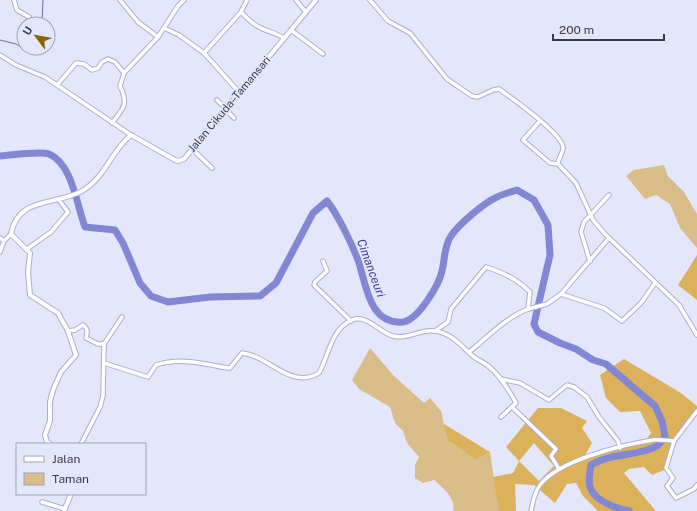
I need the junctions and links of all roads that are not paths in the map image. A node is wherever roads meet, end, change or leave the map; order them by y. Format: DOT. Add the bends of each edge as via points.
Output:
graph roads {
  1 [pos="14,0"];
  2 [pos="120,0"];
  3 [pos="184,0"];
  4 [pos="247,0"];
  5 [pos="296,0"];
  6 [pos="316,0"];
  7 [pos="370,0"];
  8 [pos="305,11"];
  9 [pos="241,12"];
  10 [pos="27,16"];
  11 [pos="164,28"];
  12 [pos="291,30"];
  13 [pos="158,37"];
  14 [pos="284,38"];
  15 [pos="204,53"];
  16 [pos="323,54"];
  17 [pos="0,55"];
  18 [pos="124,73"];
  19 [pos="58,84"];
  20 [pos="238,91"];
  21 [pos="217,100"];
  22 [pos="226,106"];
  23 [pos="234,118"];
  24 [pos="540,121"];
  25 [pos="112,123"];
  26 [pos="131,135"];
  27 [pos="192,149"];
  28 [pos="558,164"];
  29 [pos="212,168"];
  30 [pos="609,195"];
  31 [pos="59,200"];
  32 [pos="590,216"];
  33 [pos="11,234"];
  34 [pos="0,238"];
  35 [pos="609,238"];
  36 [pos="4,241"];
  37 [pos="27,249"];
  38 [pos="0,252"];
  39 [pos="322,261"];
  40 [pos="590,261"];
  41 [pos="655,283"];
  42 [pos="561,294"];
  43 [pos="528,309"];
  44 [pos="122,317"];
  45 [pos="351,321"];
  46 [pos="697,325"];
  47 [pos="693,329"];
  48 [pos="435,330"];
  49 [pos="68,331"];
  50 [pos="697,334"];
  51 [pos="104,344"];
  52 [pos="469,352"];
  53 [pos="104,363"];
  54 [pos="500,379"];
  55 [pos="512,407"];
  56 [pos="697,411"];
  57 [pos="501,417"];
  58 [pos="674,441"];
  59 [pos="48,443"];
  60 [pos="82,443"];
  61 [pos="620,448"];
  62 [pos="560,469"];
  63 [pos="697,485"];
  64 [pos="71,495"];
  65 [pos="42,502"];
  66 [pos="64,510"];
  67 [pos="531,511"];
  1 -- 10 [label="street" via="17,10"];
  2 -- 13 [label="street" via="138,22"];
  3 -- 11 [label="street"];
  4 -- 9 [label="street"];
  5 -- 8 [label="street"];
  6 -- 8 [label="street, Jalan Cikuda–Tamansari"];
  7 -- 24 [label="street" via="388,21 410,33 447,79 472,96 478,97 499,89"];
  8 -- 12 [label="street, Jalan Cikuda–Tamansari"];
  9 -- 14 [label="street" via="261,29 277,33"];
  9 -- 15 [label="street"];
  11 -- 13 [label="street"];
  11 -- 15 [label="street" via="179,35"];
  12 -- 14 [label="street, Jalan Cikuda–Tamansari"];
  12 -- 16 [label="street"];
  13 -- 18 [label="street"];
  14 -- 20 [label="street, Jalan Cikuda–Tamansari"];
  15 -- 20 [label="street"];
  17 -- 19 [label="street"];
  18 -- 19 [label="street" via="115,62 108,59 92,70 84,64 76,63"];
  18 -- 25 [label="street" via="120,86 125,98 124,106"];
  19 -- 25 [label="street"];
  20 -- 22 [label="street, Jalan Cikuda–Tamansari"];
  21 -- 22 [label="street"];
  22 -- 23 [label="street"];
  22 -- 27 [label="street, Jalan Cikuda–Tamansari"];
  24 -- 28 [label="street" via="563,145"];
  24 -- 28 [label="street" via="523,140 550,163"];
  25 -- 26 [label="street"];
  26 -- 27 [label="street, Jalan Cikuda–Tamansari" via="178,161 184,159"];
  26 -- 31 [label="street" via="95,181 81,191"];
  27 -- 29 [label="street"];
  28 -- 32 [label="street" via="576,184"];
  30 -- 32 [label="street"];
  31 -- 33 [label="street" via="30,206 21,212 13,222"];
  31 -- 37 [label="street" via="68,212 51,232"];
  32 -- 35 [label="street"];
  32 -- 40 [label="street" via="584,222 581,232"];
  33 -- 36 [label="street"];
  33 -- 37 [label="street"];
  34 -- 36 [label="street"];
  35 -- 40 [label="street"];
  35 -- 41 [label="street"];
  36 -- 38 [label="street"];
  37 -- 49 [label="street" via="30,253 30,295 58,313"];
  39 -- 45 [label="street" via="326,271 314,285"];
  40 -- 42 [label="street"];
  41 -- 42 [label="street" via="641,303 622,321 604,308"];
  41 -- 47 [label="street" via="679,305"];
  42 -- 43 [label="street" via="547,304"];
  44 -- 51 [label="street"];
  45 -- 48 [label="street" via="362,319 400,338 424,330"];
  45 -- 53 [label="street" via="335,336 319,373 303,378 289,376 261,358 242,353 230,368 175,362 156,365 148,377"];
  46 -- 47 [label="street"];
  47 -- 50 [label="street"];
  48 -- 52 [label="street" via="450,337"];
  48 -- 52 [label="street" via="448,322 451,309 486,267 519,281 530,292 528,309 494,330"];
  49 -- 51 [label="street" via="83,325 88,331 86,338"];
  49 -- 59 [label="street" via="76,355 61,372 52,393 50,421 45,435"];
  51 -- 53 [label="street"];
  52 -- 54 [label="street"];
  53 -- 60 [label="street" via="100,407"];
  54 -- 55 [label="street" via="516,403"];
  54 -- 61 [label="street" via="520,383 550,400 567,385 574,387 587,397 618,441"];
  55 -- 57 [label="street"];
  55 -- 62 [label="street" via="556,449 551,456"];
  56 -- 58 [label="street"];
  58 -- 61 [label="street" via="654,440"];
  58 -- 63 [label="street" via="666,468 673,479 667,486 676,498"];
  61 -- 62 [label="street" via="585,458"];
  62 -- 67 [label="street" via="540,485 533,499"];
  64 -- 66 [label="street"];
  65 -- 66 [label="street"];
}
